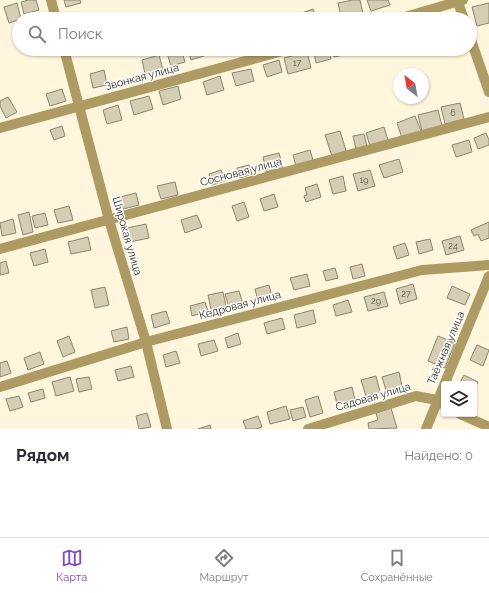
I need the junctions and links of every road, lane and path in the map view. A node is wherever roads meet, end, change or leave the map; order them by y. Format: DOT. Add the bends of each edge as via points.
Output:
graph roads {
  1 [pos="52,0"];
  2 [pos="459,0"];
  3 [pos="55,12"];
  4 [pos="420,12"];
  5 [pos="462,12"];
  6 [pos="66,56"];
  7 [pos="264,56"];
  8 [pos="477,56"];
  9 [pos="489,92"];
  10 [pos="78,106"];
  11 [pos="489,117"];
  12 [pos="0,128"];
  13 [pos="109,220"];
  14 [pos="0,249"];
  15 [pos="489,265"];
  16 [pos="489,276"];
  17 [pos="486,291"];
  18 [pos="146,342"];
  19 [pos="450,381"];
  20 [pos="0,387"];
  21 [pos="441,403"];
  22 [pos="467,417"];
  23 [pos="489,427"];
  24 [pos="167,429"];
  25 [pos="308,429"];
  26 [pos="426,429"];
  1 -- 3 [label="street"];
  2 -- 4 [label="street"];
  2 -- 5 [label="street"];
  6 -- 10 [label="street, Широкая улица"];
  7 -- 10 [label="street, Звонкая улица"];
  8 -- 9 [label="street"];
  10 -- 12 [label="street, Звонкая улица"];
  10 -- 13 [label="street, Широкая улица"];
  11 -- 13 [label="street, Сосновая улица"];
  13 -- 14 [label="street, Сосновая улица"];
  13 -- 18 [label="street, Широкая улица"];
  15 -- 18 [label="street, Кедровая улица" via="422,270"];
  16 -- 17 [label="street"];
  17 -- 19 [label="street, Таёжная улица"];
  18 -- 20 [label="street, Кедровая улица"];
  18 -- 24 [label="street, Широкая улица"];
  21 -- 25 [label="street, Садовая улица" via="416,396"];
  21 -- 26 [label="street, Таёжная улица"];
  22 -- 23 [label="street"];
}
